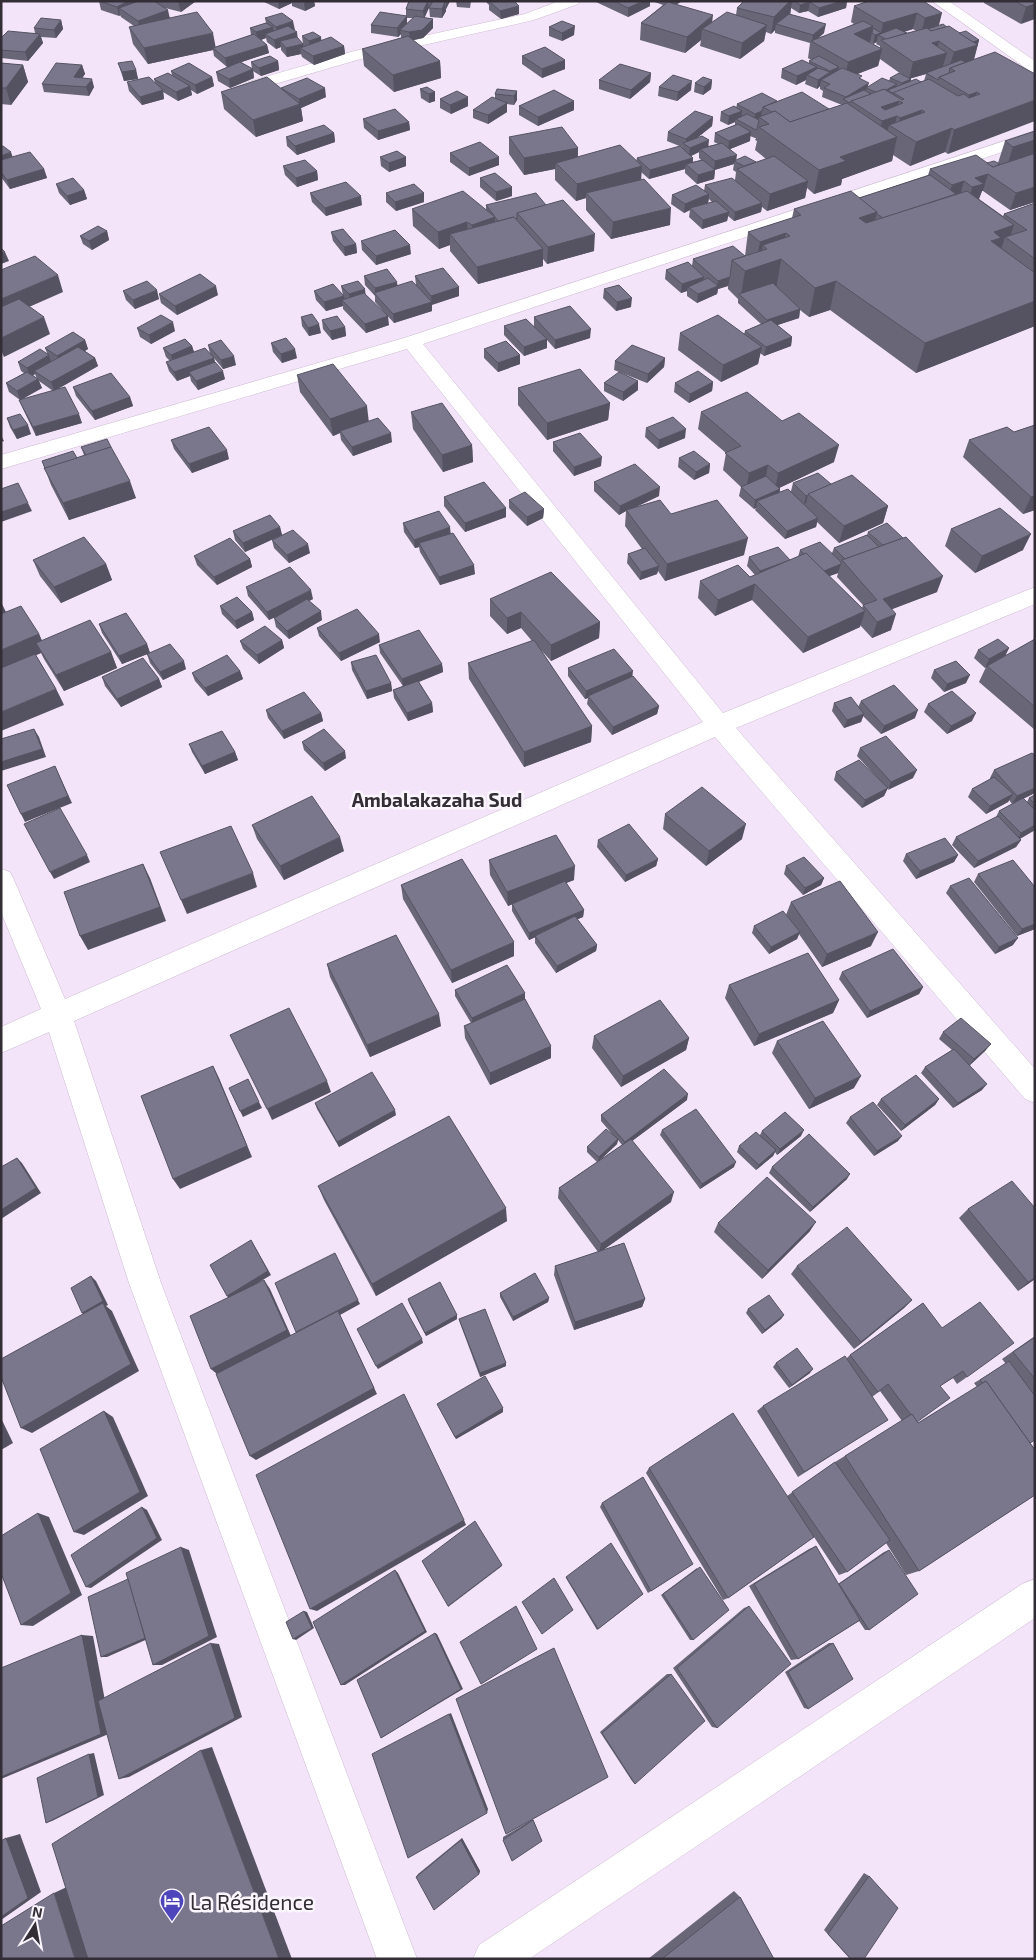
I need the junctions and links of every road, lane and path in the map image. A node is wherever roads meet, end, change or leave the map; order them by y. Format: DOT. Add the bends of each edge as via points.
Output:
graph roads {
  1 [pos="573,1"];
  2 [pos="939,1"];
  3 [pos="1035,68"];
  4 [pos="251,86"];
  5 [pos="1035,136"];
  6 [pos="411,342"];
  7 [pos="1,462"];
  8 [pos="1035,594"];
  9 [pos="719,725"];
  10 [pos="1,880"];
  11 [pos="58,1016"];
  12 [pos="1,1040"];
  13 [pos="1035,1090"];
  14 [pos="1035,1597"];
  15 [pos="397,1959"];
  16 [pos="493,1959"];
  1 -- 4 [label="street" via="529,17 354,56"];
  2 -- 3 [label="street"];
  5 -- 6 [label="street"];
  6 -- 7 [label="street"];
  6 -- 9 [label="street"];
  8 -- 9 [label="street"];
  9 -- 11 [label="street"];
  9 -- 13 [label="street"];
  10 -- 11 [label="street"];
  11 -- 12 [label="street"];
  11 -- 15 [label="street" via="146,1283"];
  14 -- 16 [label="street"];
}
